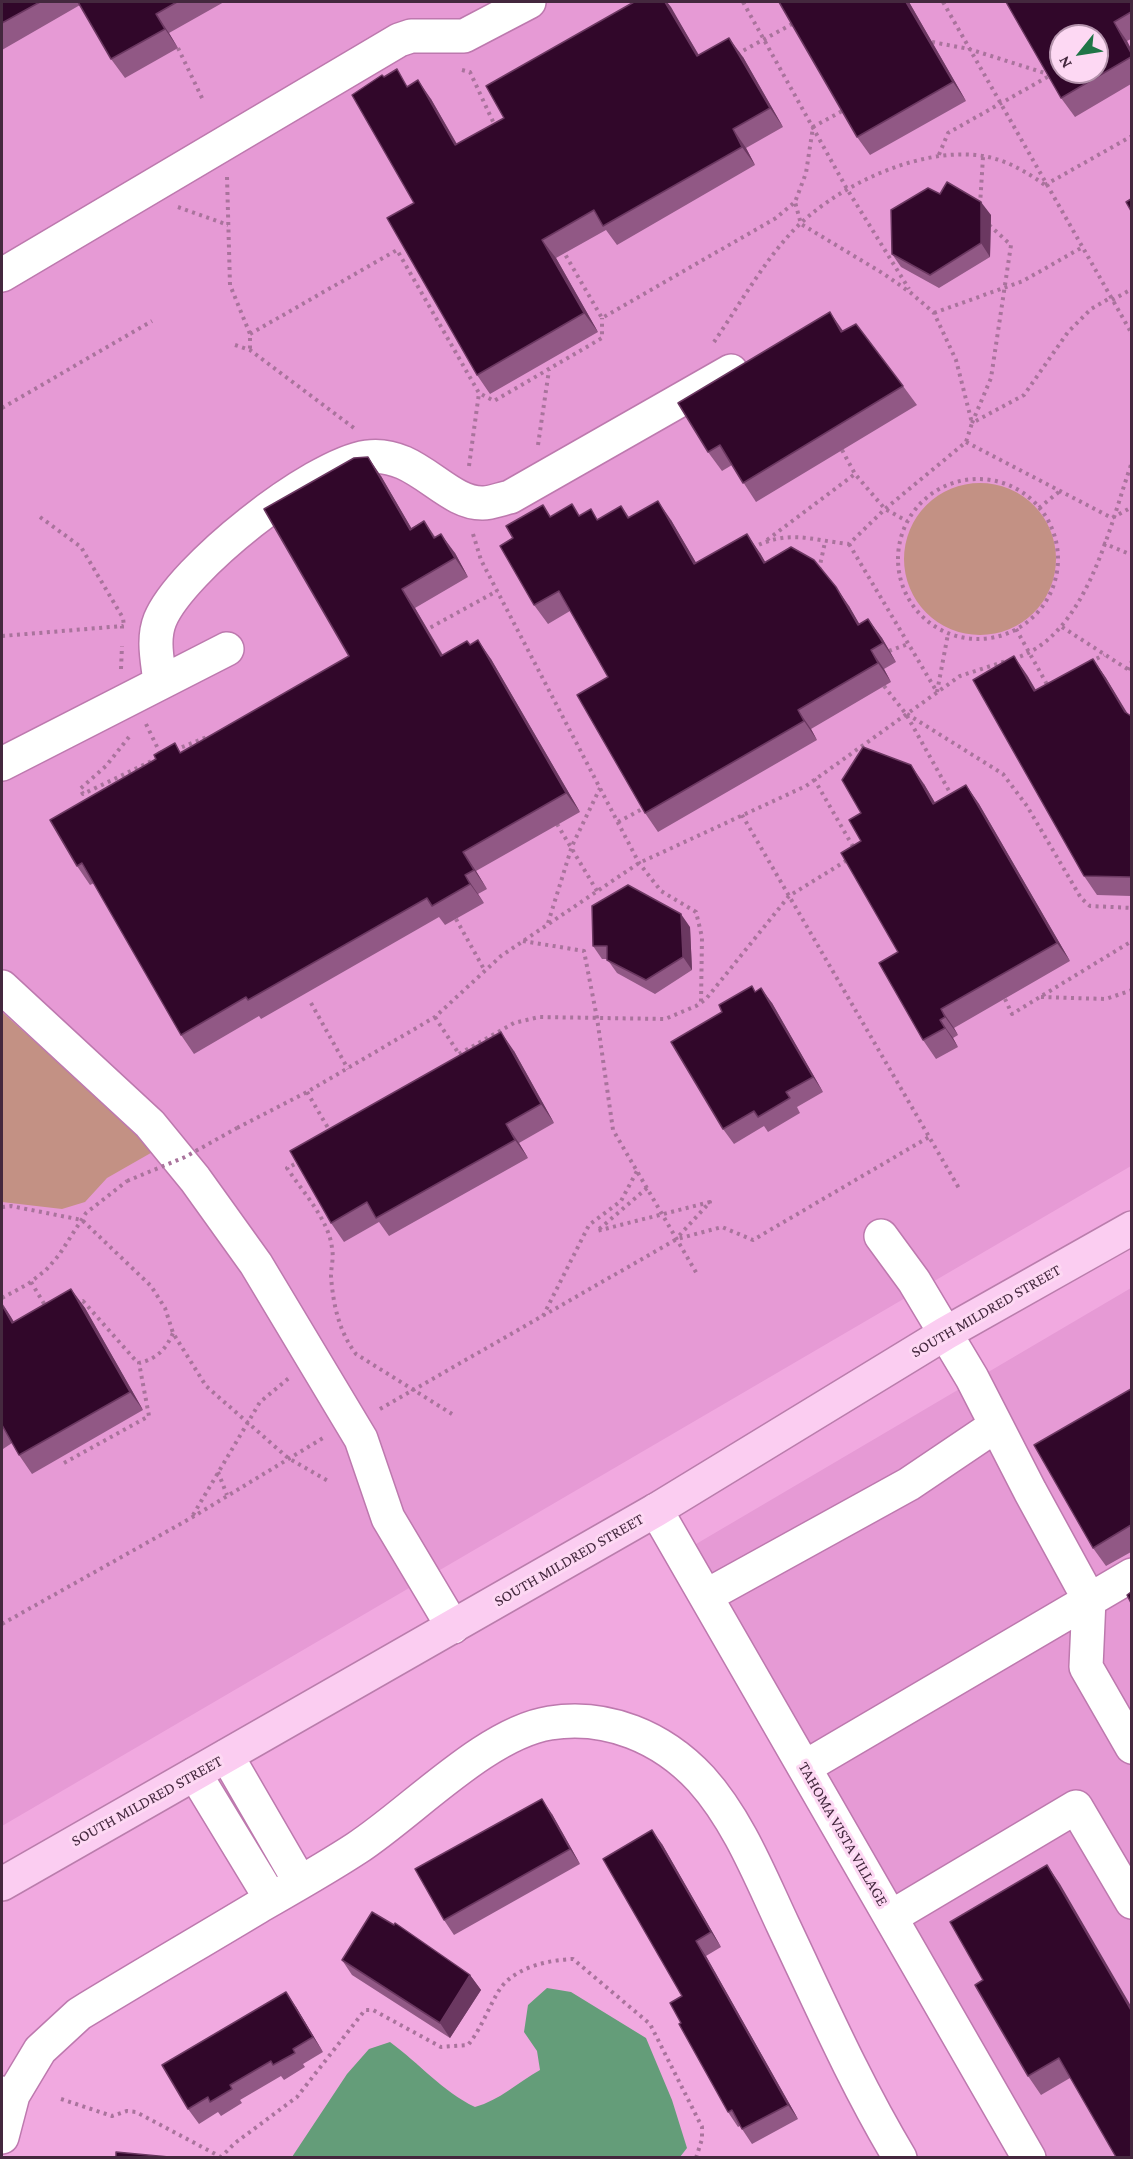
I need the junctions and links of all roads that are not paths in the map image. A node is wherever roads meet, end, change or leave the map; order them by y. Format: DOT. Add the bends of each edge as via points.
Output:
graph roads {
  1 [pos="529,2"];
  2 [pos="2,275"];
  3 [pos="721,359"];
  4 [pos="227,649"];
  5 [pos="160,683"];
  6 [pos="2,764"];
  7 [pos="2,987"];
  8 [pos="1131,1228"];
  9 [pos="881,1236"];
  10 [pos="946,1333"];
  11 [pos="995,1426"];
  12 [pos="656,1510"];
  13 [pos="1131,1575"];
  14 [pos="706,1596"];
  15 [pos="1089,1599"];
  16 [pos="453,1628"];
  17 [pos="1131,1747"];
  18 [pos="226,1756"];
  19 [pos="805,1767"];
  20 [pos="195,1774"];
  21 [pos="278,1845"];
  22 [pos="249,1862"];
  23 [pos="300,1882"];
  24 [pos="2,1884"];
  25 [pos="271,1899"];
  26 [pos="1131,1902"];
  27 [pos="891,1917"];
  28 [pos="8,2093"];
  29 [pos="2,2137"];
  30 [pos="900,2157"];
  31 [pos="1029,2157"];
  1 -- 2 [label="lane" via="464,36 411,36 399,40"];
  3 -- 5 [label="lane" via="510,497 482,503 463,498 401,460 368,457 327,470 298,486 188,580 161,619 155,642"];
  4 -- 5 [label="lane"];
  5 -- 6 [label="lane"];
  7 -- 16 [label="lane" via="150,1124 256,1264 361,1439 388,1518"];
  8 -- 10 [label="main road, SOUTH MILDRED STREET"];
  9 -- 10 [label="lane"];
  10 -- 11 [label="lane"];
  10 -- 12 [label="main road, SOUTH MILDRED STREET"];
  11 -- 14 [label="lane" via="909,1484"];
  11 -- 15 [label="lane"];
  12 -- 14 [label="lane, TAHOMA VISTA VILLAGE"];
  12 -- 16 [label="main road, SOUTH MILDRED STREET"];
  13 -- 15 [label="lane"];
  14 -- 19 [label="lane, TAHOMA VISTA VILLAGE"];
  15 -- 17 [label="lane" via="1086,1667"];
  15 -- 19 [label="lane"];
  16 -- 18 [label="main road, SOUTH MILDRED STREET"];
  18 -- 20 [label="main road, SOUTH MILDRED STREET"];
  18 -- 21 [label="lane"];
  19 -- 27 [label="lane, TAHOMA VISTA VILLAGE"];
  20 -- 22 [label="lane"];
  20 -- 24 [label="main road, SOUTH MILDRED STREET"];
  21 -- 22 [label="lane"];
  21 -- 23 [label="lane"];
  22 -- 25 [label="lane"];
  23 -- 25 [label="lane"];
  23 -- 30 [label="lane" via="357,1849 465,1765 520,1733 548,1723 585,1721 618,1726 645,1737 671,1752 701,1780 725,1813 751,1857 860,2089"];
  25 -- 28 [label="lane" via="79,2014 40,2050"];
  26 -- 27 [label="lane" via="1076,1808"];
  27 -- 31 [label="lane, TAHOMA VISTA VILLAGE"];
  28 -- 29 [label="lane"];
}
